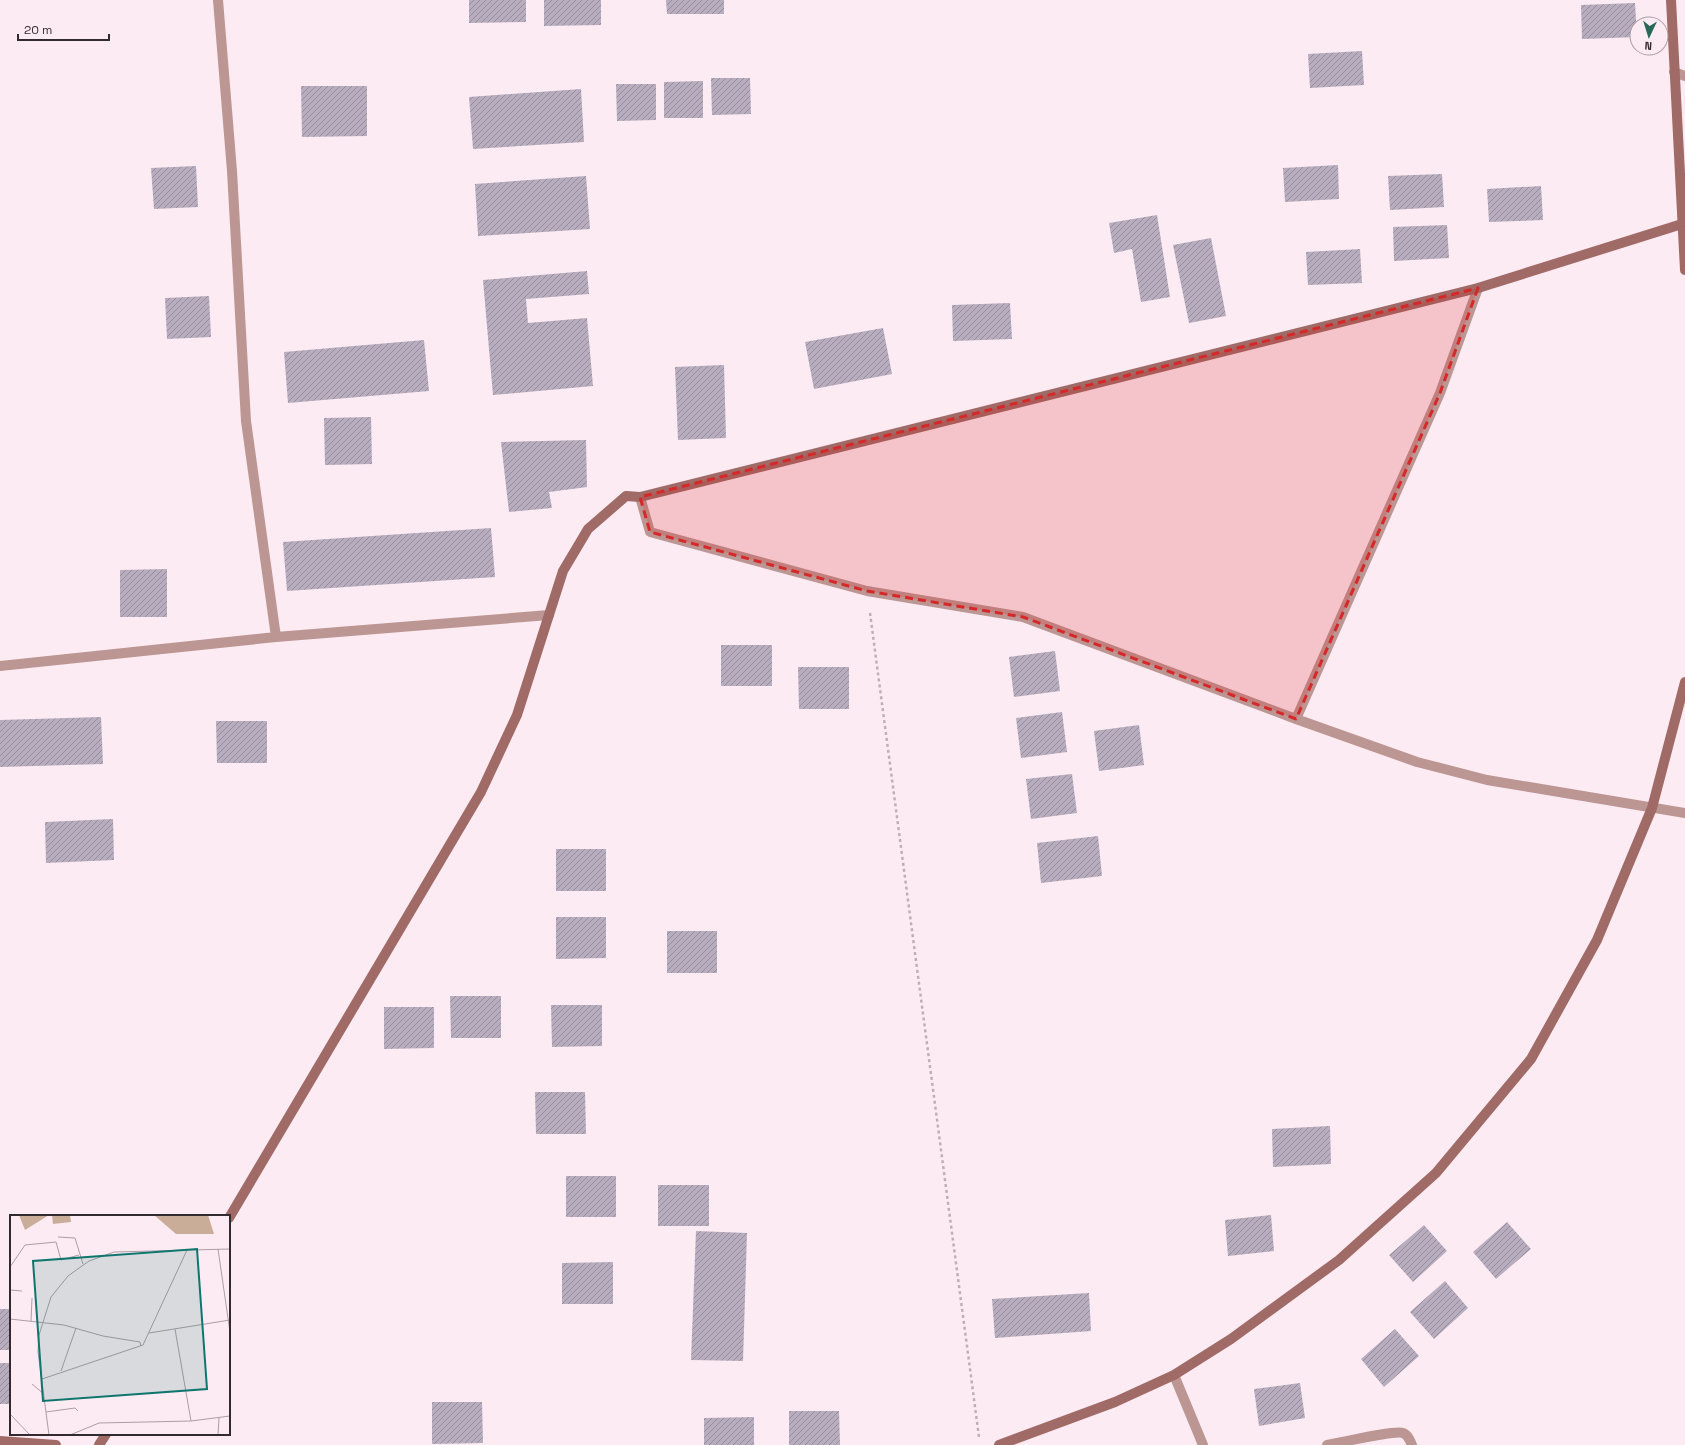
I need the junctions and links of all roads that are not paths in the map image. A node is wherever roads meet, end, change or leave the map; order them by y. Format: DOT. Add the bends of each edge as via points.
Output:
graph roads {
  1 [pos="218,0"];
  2 [pos="1671,0"];
  3 [pos="1674,72"];
  4 [pos="1685,76"];
  5 [pos="1682,224"];
  6 [pos="1685,270"];
  7 [pos="1478,288"];
  8 [pos="640,497"];
  9 [pos="549,615"];
  10 [pos="276,637"];
  11 [pos="0,666"];
  12 [pos="1685,682"];
  13 [pos="1296,719"];
  14 [pos="1652,808"];
  15 [pos="1685,813"];
  16 [pos="230,1216"];
  17 [pos="1174,1375"];
  18 [pos="105,1435"];
  19 [pos="0,1441"];
  20 [pos="56,1445"];
  21 [pos="99,1445"];
  22 [pos="999,1445"];
  23 [pos="1203,1445"];
  24 [pos="1327,1445"];
  25 [pos="1412,1445"];
  1 -- 10 [label="street" via="232,171 246,421"];
  2 -- 3 [label="street"];
  3 -- 4 [label="street"];
  3 -- 5 [label="street"];
  5 -- 6 [label="street"];
  5 -- 7 [label="street"];
  7 -- 8 [label="street"];
  7 -- 13 [label="street" via="1440,393"];
  8 -- 9 [label="street" via="626,496 588,529 563,571"];
  8 -- 13 [label="street" via="650,532 867,591 1023,617"];
  9 -- 10 [label="street"];
  9 -- 16 [label="street" via="517,715 481,792"];
  10 -- 11 [label="street"];
  12 -- 14 [label="street"];
  13 -- 14 [label="street" via="1417,762 1487,780"];
  14 -- 15 [label="street"];
  14 -- 17 [label="street" via="1597,940 1532,1059 1436,1173 1339,1260 1231,1340"];
  17 -- 22 [label="street" via="1115,1402"];
  17 -- 23 [label="street"];
  18 -- 21 [label="street"];
  19 -- 20 [label="street"];
  24 -- 25 [label="street" via="1391,1433 1402,1433 1409,1437"];
}
